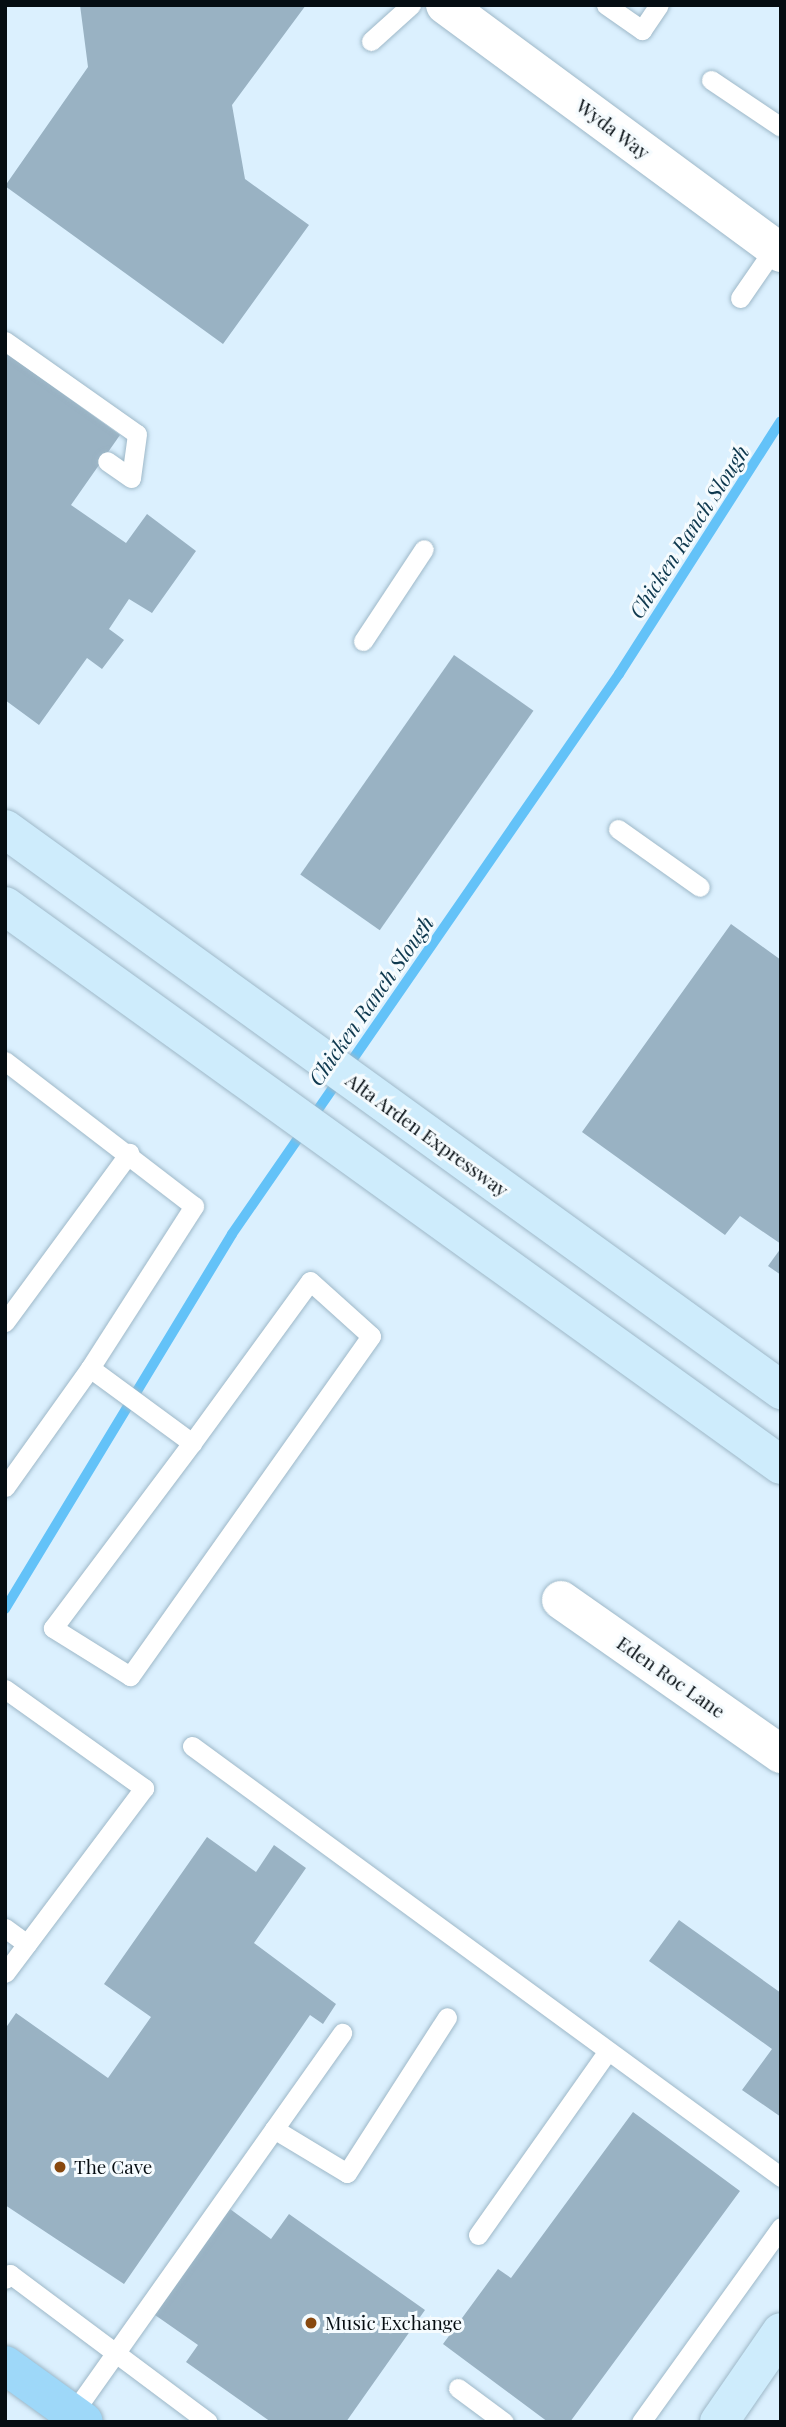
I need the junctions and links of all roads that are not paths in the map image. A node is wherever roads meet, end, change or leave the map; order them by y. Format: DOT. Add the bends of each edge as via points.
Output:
graph roads {
  1 [pos="411,5"];
  2 [pos="445,5"];
  3 [pos="606,5"];
  4 [pos="659,5"];
  5 [pos="371,41"];
  6 [pos="711,80"];
  7 [pos="781,127"];
  8 [pos="779,247"];
  9 [pos="740,298"];
  10 [pos="5,341"];
  11 [pos="107,461"];
  12 [pos="424,549"];
  13 [pos="363,641"];
  14 [pos="5,829"];
  15 [pos="618,829"];
  16 [pos="700,887"];
  17 [pos="5,906"];
  18 [pos="5,1061"];
  19 [pos="129,1153"];
  20 [pos="5,1322"];
  21 [pos="90,1368"];
  22 [pos="781,1390"];
  23 [pos="184,1437"];
  24 [pos="781,1465"];
  25 [pos="5,1486"];
  26 [pos="561,1600"];
  27 [pos="5,1689"];
  28 [pos="192,1746"];
  29 [pos="781,1754"];
  30 [pos="5,1928"];
  31 [pos="27,1944"];
  32 [pos="5,1973"];
  33 [pos="447,2017"];
  34 [pos="342,2033"];
  35 [pos="608,2051"];
  36 [pos="274,2129"];
  37 [pos="781,2177"];
  38 [pos="781,2227"];
  39 [pos="478,2235"];
  40 [pos="5,2278"];
  41 [pos="777,2344"];
  42 [pos="116,2352"];
  43 [pos="5,2365"];
  44 [pos="458,2388"];
  45 [pos="78,2418"];
  46 [pos="208,2422"];
  47 [pos="504,2422"];
  48 [pos="641,2422"];
  49 [pos="719,2422"];
  1 -- 5 [label="lane"];
  2 -- 8 [label="street, Wyda Way"];
  3 -- 4 [label="lane" via="642,30"];
  6 -- 7 [label="lane"];
  8 -- 9 [label="lane"];
  10 -- 11 [label="lane" via="137,434 131,478"];
  12 -- 13 [label="lane"];
  14 -- 22 [label="main road, Alta Arden Expressway"];
  15 -- 16 [label="lane"];
  17 -- 24 [label="main road"];
  18 -- 19 [label="lane"];
  19 -- 20 [label="lane"];
  19 -- 21 [label="lane" via="194,1206"];
  21 -- 23 [label="lane"];
  21 -- 25 [label="lane"];
  23 -- 23 [label="lane" via="310,1281 372,1336 130,1676 53,1628"];
  26 -- 29 [label="street, Eden Roc Lane"];
  27 -- 31 [label="lane" via="144,1788"];
  28 -- 35 [label="lane"];
  30 -- 31 [label="lane"];
  31 -- 32 [label="lane"];
  33 -- 36 [label="lane" via="347,2173"];
  34 -- 36 [label="lane"];
  35 -- 37 [label="lane"];
  35 -- 39 [label="lane"];
  36 -- 42 [label="lane"];
  38 -- 48 [label="lane"];
  40 -- 42 [label="lane" via="10,2274"];
  41 -- 49 [label="main road"];
  42 -- 45 [label="lane"];
  42 -- 46 [label="lane"];
  43 -- 45 [label="main road"];
  44 -- 47 [label="lane"];
}
